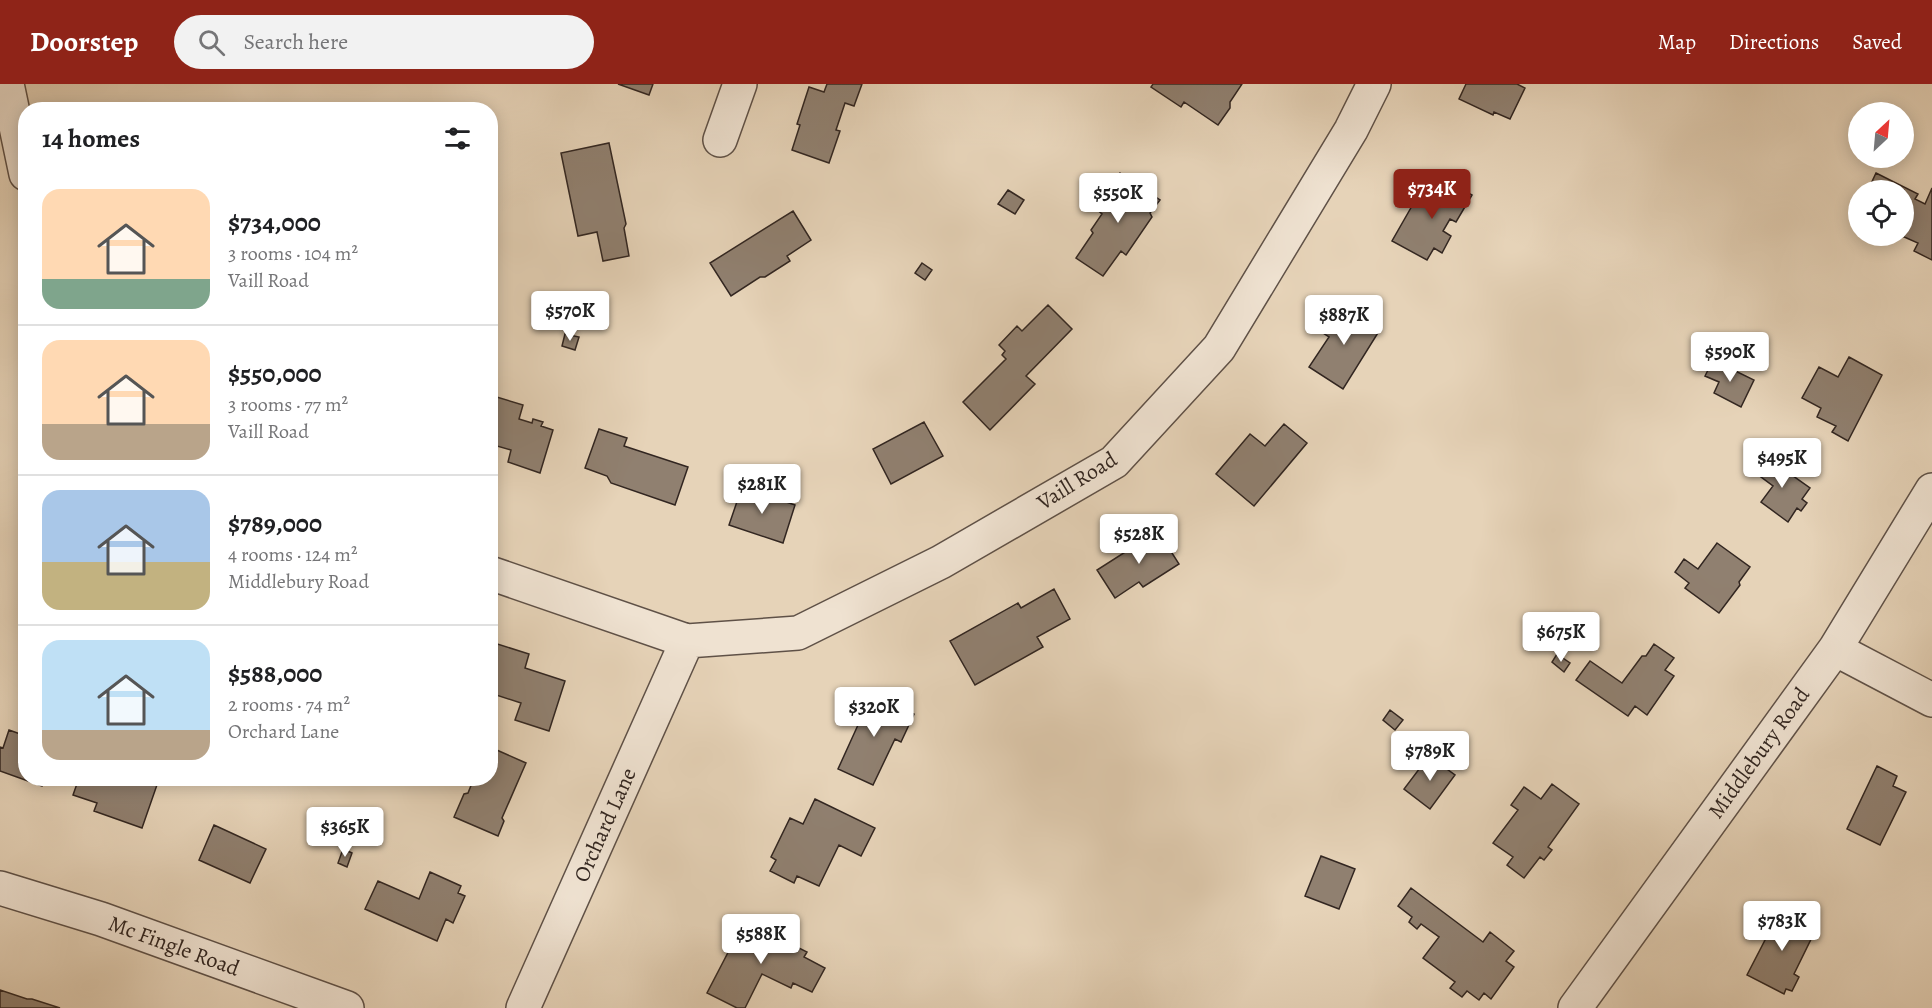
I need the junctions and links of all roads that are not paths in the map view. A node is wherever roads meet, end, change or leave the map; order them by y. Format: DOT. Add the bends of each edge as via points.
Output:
graph roads {
  1 [pos="7,84"];
  2 [pos="740,84"];
  3 [pos="1374,84"];
  4 [pos="18,136"];
  5 [pos="720,140"];
  6 [pos="1932,490"];
  7 [pos="498,576"];
  8 [pos="687,641"];
  9 [pos="1835,649"];
  10 [pos="1932,700"];
  11 [pos="0,888"];
  12 [pos="347,1008"];
  13 [pos="523,1008"];
  14 [pos="1575,1008"];
  1 -- 4 [label="street"];
  2 -- 5 [label="street"];
  3 -- 8 [label="street, Vaill Road" via="1351,130 1219,348 1114,462 941,562 798,633"];
  6 -- 9 [label="street, Middlebury Road"];
  7 -- 8 [label="street"];
  8 -- 13 [label="street, Orchard Lane"];
  9 -- 10 [label="street"];
  9 -- 14 [label="street, Middlebury Road"];
  11 -- 12 [label="street, Mc Fingle Road" via="101,919"];
}
